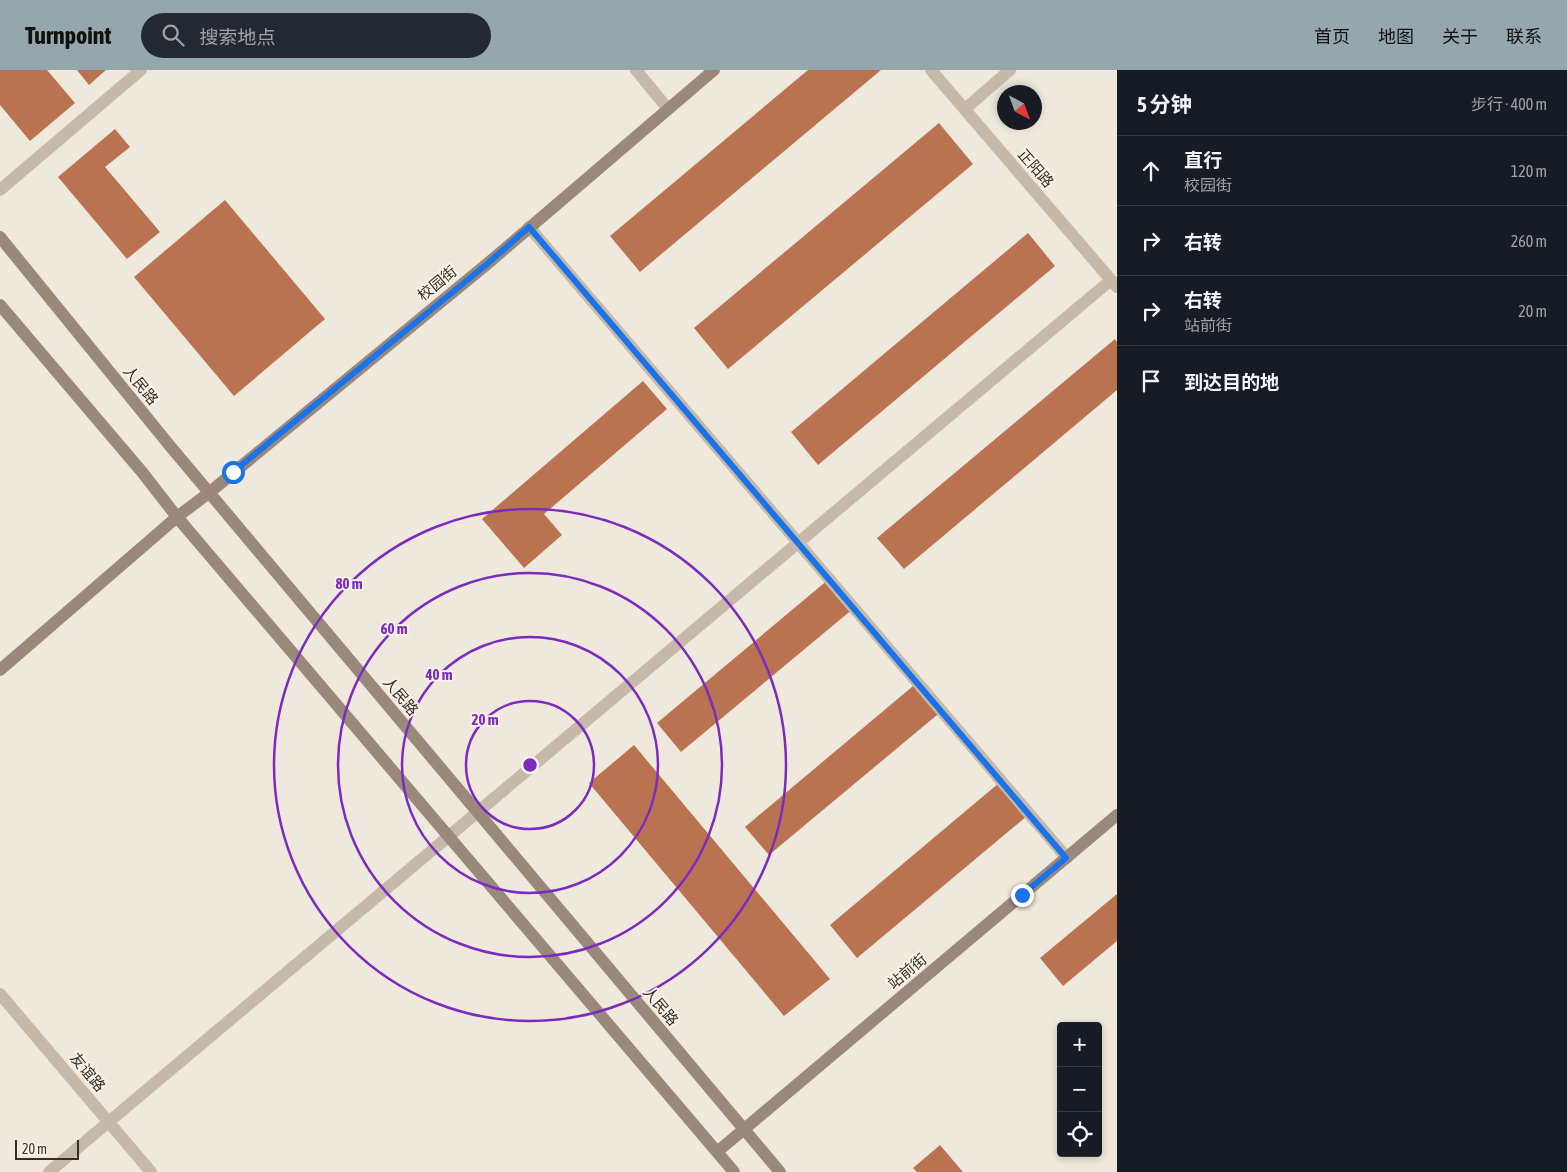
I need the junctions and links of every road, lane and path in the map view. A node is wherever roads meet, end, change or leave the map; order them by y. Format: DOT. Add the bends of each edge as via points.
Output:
graph roads {
  1 [pos="141,70"];
  2 [pos="636,70"];
  3 [pos="714,70"];
  4 [pos="931,70"];
  5 [pos="1010,70"];
  6 [pos="668,109"];
  7 [pos="964,109"];
  8 [pos="0,190"];
  9 [pos="529,227"];
  10 [pos="0,238"];
  11 [pos="1114,283"];
  12 [pos="0,306"];
  13 [pos="210,492"];
  14 [pos="177,517"];
  15 [pos="798,542"];
  16 [pos="0,670"];
  17 [pos="477,812"];
  18 [pos="1117,815"];
  19 [pos="449,836"];
  20 [pos="1066,858"];
  21 [pos="0,994"];
  22 [pos="108,1122"];
  23 [pos="744,1130"];
  24 [pos="717,1152"];
  25 [pos="49,1172"];
  26 [pos="151,1172"];
  27 [pos="734,1172"];
  28 [pos="780,1172"];
  1 -- 8 [label="street"];
  2 -- 6 [label="street"];
  3 -- 6 [label="main road, 校园街"];
  4 -- 7 [label="street, 正阳路"];
  5 -- 7 [label="street"];
  6 -- 9 [label="main road, 校园街"];
  7 -- 11 [label="street, 正阳路"];
  9 -- 13 [label="main road, 校园街"];
  9 -- 15 [label="street"];
  10 -- 13 [label="main road, 人民路"];
  11 -- 15 [label="street"];
  12 -- 14 [label="main road"];
  13 -- 14 [label="main road, 校园街"];
  13 -- 17 [label="main road, 人民路"];
  14 -- 16 [label="main road, 校园街"];
  14 -- 19 [label="main road"];
  15 -- 17 [label="street"];
  15 -- 20 [label="street"];
  17 -- 19 [label="street"];
  17 -- 23 [label="main road, 人民路"];
  18 -- 20 [label="main road, 站前街"];
  19 -- 22 [label="street"];
  19 -- 24 [label="main road"];
  20 -- 23 [label="main road, 站前街"];
  21 -- 22 [label="street, 友谊路"];
  22 -- 25 [label="street"];
  22 -- 26 [label="street, 友谊路"];
  23 -- 24 [label="main road, 站前街"];
  23 -- 28 [label="main road, 人民路"];
  24 -- 27 [label="main road"];
}
